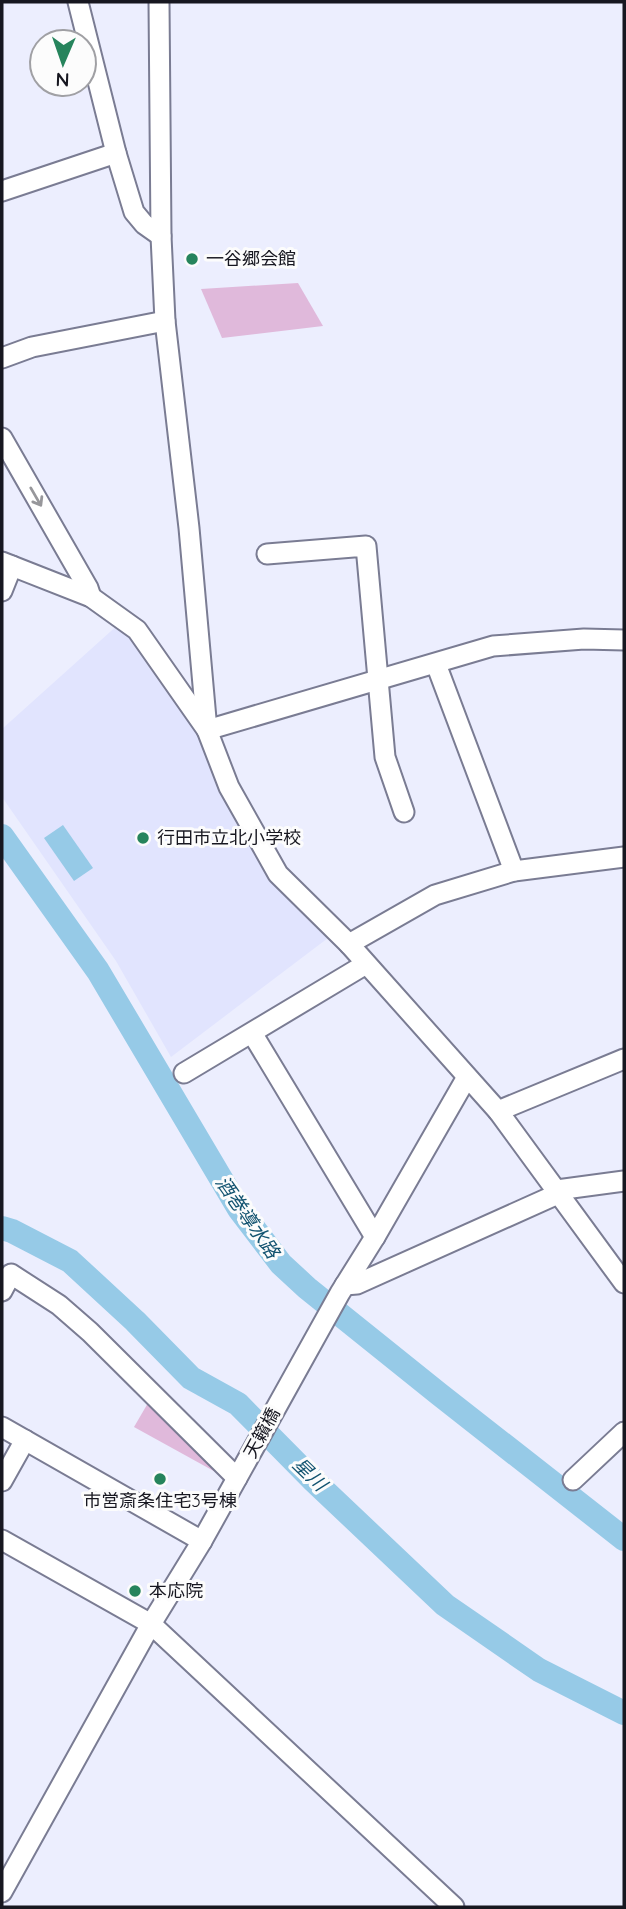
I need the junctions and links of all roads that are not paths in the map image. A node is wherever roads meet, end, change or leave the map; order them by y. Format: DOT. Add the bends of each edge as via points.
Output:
graph roads {
  1 [pos="78,2"];
  2 [pos="159,2"];
  3 [pos="116,153"];
  4 [pos="2,191"];
  5 [pos="161,236"];
  6 [pos="165,321"];
  7 [pos="2,358"];
  8 [pos="2,438"];
  9 [pos="267,554"];
  10 [pos="7,564"];
  11 [pos="2,591"];
  12 [pos="90,597"];
  13 [pos="624,640"];
  14 [pos="436,664"];
  15 [pos="376,682"];
  16 [pos="207,730"];
  17 [pos="404,812"];
  18 [pos="624,856"];
  19 [pos="514,871"];
  20 [pos="349,944"];
  21 [pos="366,964"];
  22 [pos="252,1033"];
  23 [pos="624,1059"];
  24 [pos="184,1073"];
  25 [pos="467,1077"];
  26 [pos="498,1111"];
  27 [pos="624,1181"];
  28 [pos="557,1190"];
  29 [pos="375,1237"];
  30 [pos="624,1283"];
  31 [pos="342,1290"];
  32 [pos="2,1291"];
  33 [pos="2,1427"];
  34 [pos="624,1432"];
  35 [pos="24,1440"];
  36 [pos="238,1476"];
  37 [pos="573,1480"];
  38 [pos="2,1482"];
  39 [pos="2,1540"];
  40 [pos="202,1541"];
  41 [pos="151,1624"];
  42 [pos="2,1892"];
  43 [pos="454,1907"];
  1 -- 3 [label="street"];
  2 -- 5 [label="street"];
  3 -- 4 [label="street"];
  3 -- 5 [label="street" via="134,212"];
  5 -- 6 [label="street"];
  6 -- 7 [label="street" via="33,347"];
  6 -- 16 [label="street"];
  8 -- 12 [label="street, one-way"];
  9 -- 15 [label="street" via="366,546"];
  10 -- 11 [label="street"];
  10 -- 12 [label="street"];
  12 -- 16 [label="street" via="137,630"];
  13 -- 14 [label="street" via="493,646"];
  14 -- 15 [label="street"];
  14 -- 19 [label="street"];
  15 -- 16 [label="street"];
  15 -- 17 [label="street" via="385,757"];
  16 -- 20 [label="street" via="229,787 278,874"];
  18 -- 19 [label="street"];
  19 -- 20 [label="street" via="435,895"];
  20 -- 21 [label="street"];
  21 -- 22 [label="street"];
  21 -- 25 [label="street"];
  22 -- 24 [label="street"];
  22 -- 29 [label="street"];
  23 -- 26 [label="street"];
  25 -- 26 [label="street"];
  25 -- 29 [label="street, 天籟橋"];
  26 -- 28 [label="street"];
  27 -- 28 [label="street"];
  28 -- 30 [label="street"];
  28 -- 31 [label="street" via="551,1198"];
  29 -- 31 [label="street, 天籟橋"];
  31 -- 36 [label="street, 天籟橋"];
  32 -- 36 [label="street" via="11,1275 58,1305"];
  33 -- 35 [label="street"];
  34 -- 37 [label="street"];
  35 -- 38 [label="street"];
  35 -- 40 [label="street"];
  36 -- 40 [label="street, 天籟橋"];
  39 -- 41 [label="street"];
  40 -- 41 [label="street, 天籟橋"];
  41 -- 42 [label="street, 天籟橋"];
  41 -- 43 [label="street"];
}
